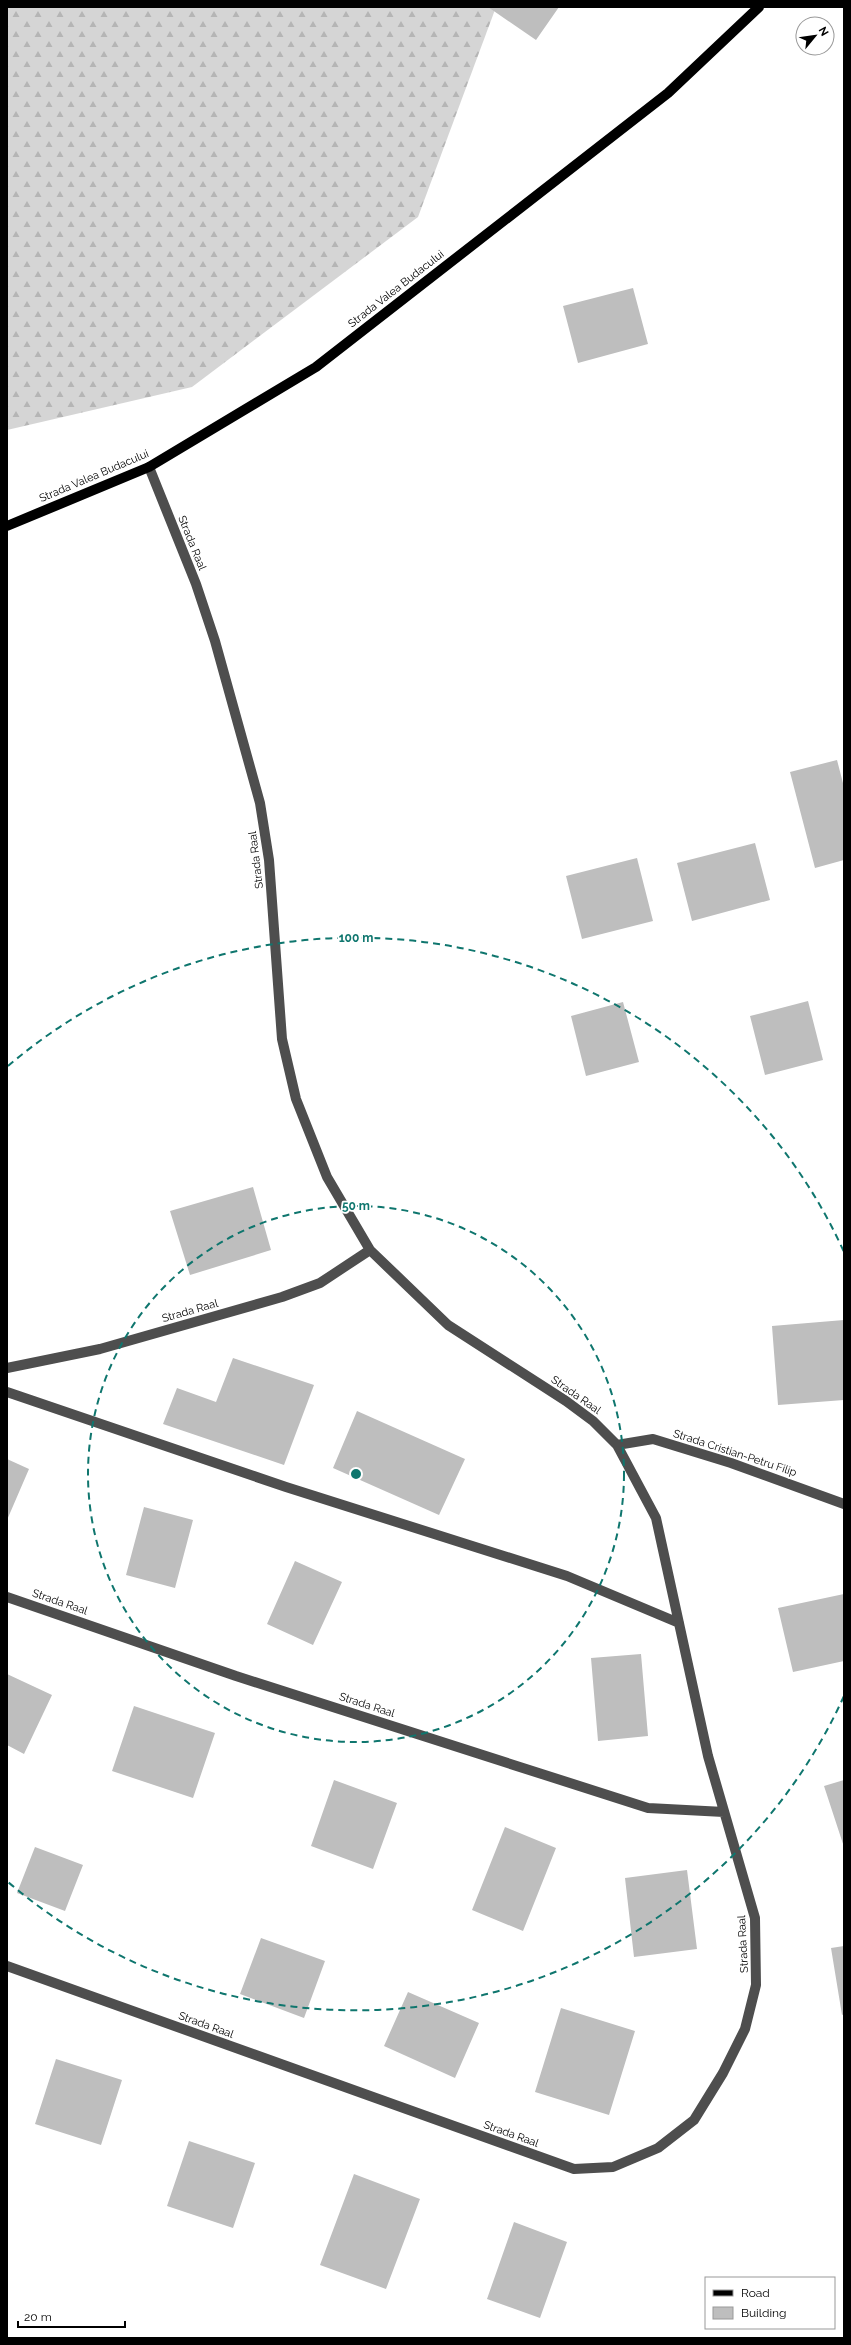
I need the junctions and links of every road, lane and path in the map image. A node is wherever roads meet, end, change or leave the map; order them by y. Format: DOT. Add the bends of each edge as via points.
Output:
graph roads {
  1 [pos="759,7"];
  2 [pos="149,467"];
  3 [pos="7,526"];
  4 [pos="370,1250"];
  5 [pos="7,1368"];
  6 [pos="7,1392"];
  7 [pos="617,1445"];
  8 [pos="844,1504"];
  9 [pos="7,1597"];
  10 [pos="679,1623"];
  11 [pos="724,1812"];
  12 [pos="7,1966"];
  1 -- 2 [label="main road, Strada Valea Budacului" via="668,93 316,367"];
  2 -- 3 [label="main road, Strada Valea Budacului"];
  2 -- 4 [label="street, Strada Raal" via="196,584 215,641 260,803 269,860 282,1039 296,1099 327,1177"];
  4 -- 5 [label="street, Strada Raal" via="320,1283 282,1297 100,1349"];
  4 -- 7 [label="street, Strada Raal" via="448,1325 566,1401 593,1421"];
  6 -- 10 [label="street" via="286,1487 567,1576"];
  7 -- 8 [label="street, Strada Cristian-Petru Filip" via="653,1439 731,1463"];
  7 -- 10 [label="street, Strada Raal" via="656,1518"];
  9 -- 11 [label="street, Strada Raal" via="236,1676 648,1808"];
  10 -- 11 [label="street, Strada Raal" via="708,1756"];
  11 -- 12 [label="street, Strada Raal" via="755,1918 756,1985 745,2029 723,2074 694,2120 658,2148 613,2167 574,2169"];
}
